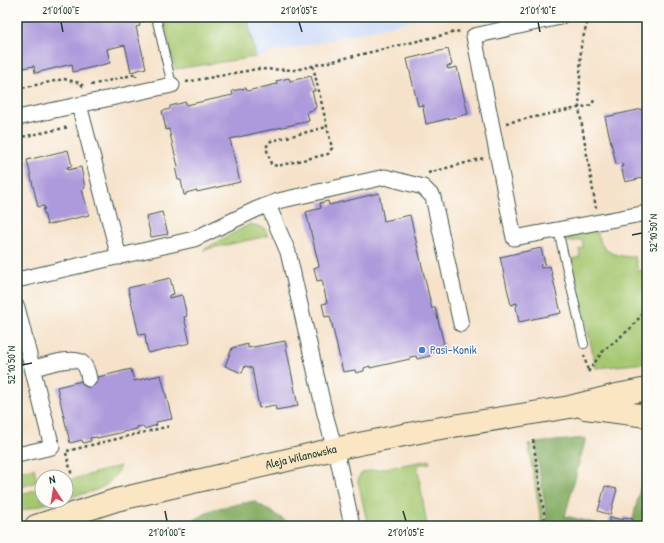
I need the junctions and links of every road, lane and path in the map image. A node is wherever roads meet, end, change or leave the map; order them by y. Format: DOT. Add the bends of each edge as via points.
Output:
graph roads {
  1 [pos="156,17"];
  2 [pos="560,17"];
  3 [pos="584,17"];
  4 [pos="464,30"];
  5 [pos="313,66"];
  6 [pos="64,79"];
  7 [pos="172,85"];
  8 [pos="17,89"];
  9 [pos="594,100"];
  10 [pos="79,105"];
  11 [pos="579,108"];
  12 [pos="17,118"];
  13 [pos="84,125"];
  14 [pos="492,126"];
  15 [pos="327,127"];
  16 [pos="17,138"];
  17 [pos="498,155"];
  18 [pos="422,174"];
  19 [pos="268,205"];
  20 [pos="647,213"];
  21 [pos="598,215"];
  22 [pos="558,230"];
  23 [pos="118,257"];
  24 [pos="17,280"];
  25 [pos="17,307"];
  26 [pos="647,308"];
  27 [pos="461,324"];
  28 [pos="584,344"];
  29 [pos="33,368"];
  30 [pos="89,379"];
  31 [pos="647,390"];
  32 [pos="570,407"];
  33 [pos="647,416"];
  34 [pos="170,426"];
  35 [pos="533,440"];
  36 [pos="334,449"];
  37 [pos="17,455"];
  38 [pos="70,469"];
  39 [pos="36,526"];
  40 [pos="352,526"];
  41 [pos="546,526"];
  1 -- 7 [label="lane"];
  2 -- 14 [label="street" via="474,36"];
  3 -- 11 [label="path" via="587,24 581,45"];
  4 -- 5 [label="path"];
  5 -- 7 [label="path" via="294,70 257,69"];
  5 -- 15 [label="path"];
  6 -- 8 [label="path"];
  7 -- 10 [label="street"];
  9 -- 11 [label="path" via="592,105"];
  10 -- 12 [label="street"];
  10 -- 13 [label="street"];
  11 -- 14 [label="path"];
  11 -- 21 [label="path"];
  13 -- 16 [label="path"];
  13 -- 23 [label="street"];
  14 -- 17 [label="street"];
  15 -- 15 [label="path" via="332,148 328,154 276,166 271,164 266,147 271,141"];
  17 -- 18 [label="path"];
  17 -- 22 [label="street" via="514,238"];
  19 -- 23 [label="street" via="194,239"];
  19 -- 27 [label="street" via="385,176 422,187 433,197"];
  19 -- 36 [label="street" via="288,252"];
  20 -- 22 [label="street"];
  22 -- 28 [label="lane"];
  23 -- 24 [label="street"];
  25 -- 29 [label="street"];
  26 -- 28 [label="path" via="631,328 603,350 588,372"];
  29 -- 30 [label="street" via="75,360 85,366"];
  29 -- 37 [label="street" via="52,447"];
  31 -- 32 [label="main road, Aleja Wilanowska"];
  32 -- 33 [label="main road, Aleja Wilanowska"];
  32 -- 36 [label="main road, Aleja Wilanowska" via="429,430"];
  34 -- 38 [label="path" via="66,451"];
  35 -- 41 [label="path"];
  36 -- 39 [label="main road, Aleja Wilanowska" via="116,500"];
  36 -- 40 [label="street"];
}
